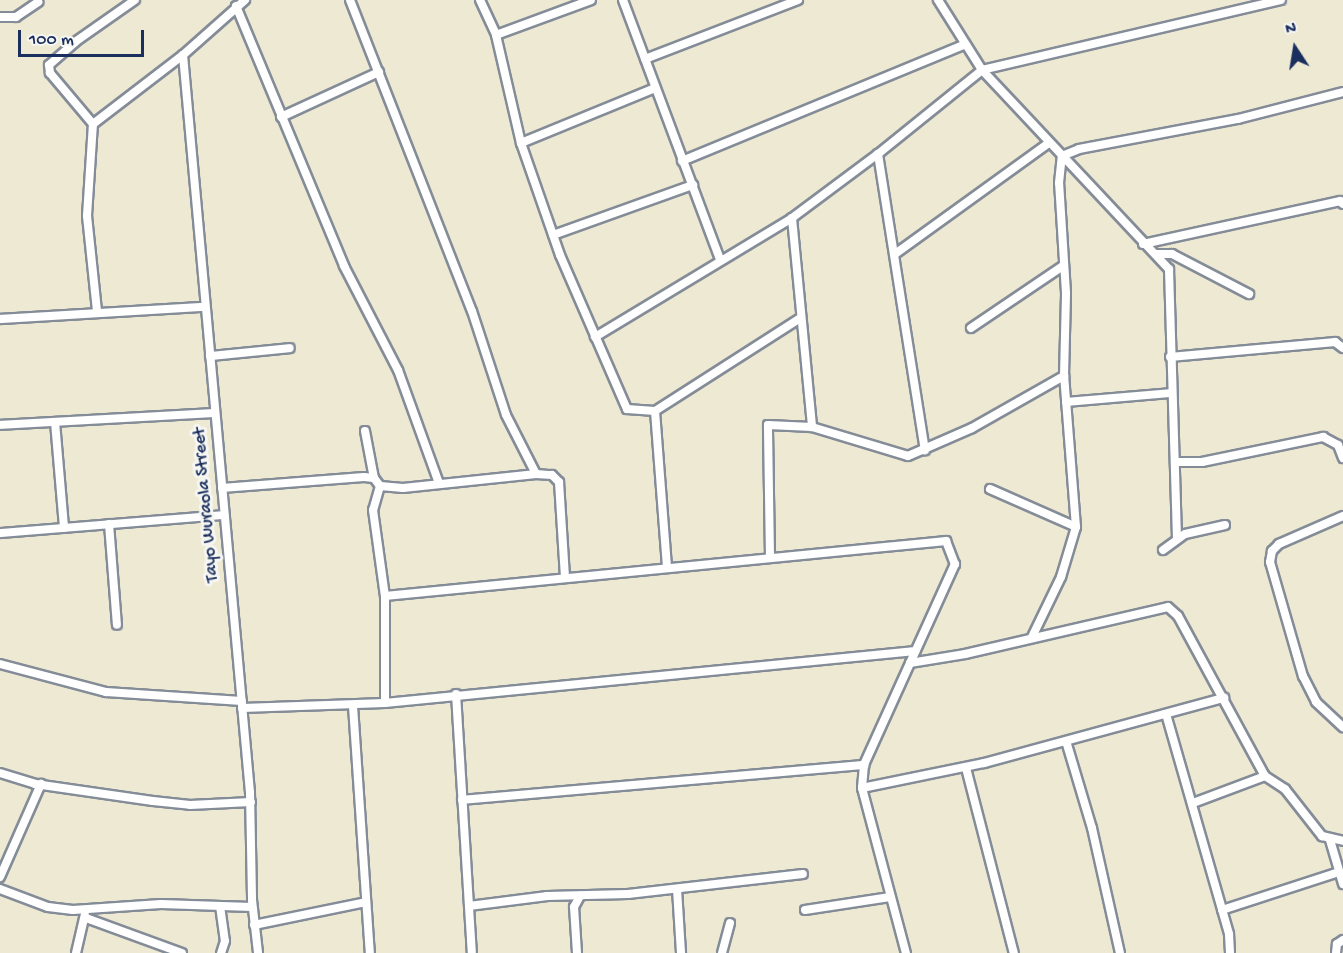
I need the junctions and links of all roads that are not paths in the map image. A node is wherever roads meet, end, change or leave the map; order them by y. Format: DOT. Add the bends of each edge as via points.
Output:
graph roads {
  1 [pos="135,0"];
  2 [pos="245,0"];
  3 [pos="350,0"];
  4 [pos="480,0"];
  5 [pos="591,0"];
  6 [pos="623,0"];
  7 [pos="798,0"];
  8 [pos="938,0"];
  9 [pos="1281,0"];
  10 [pos="38,2"];
  11 [pos="236,6"];
  12 [pos="0,17"];
  13 [pos="496,35"];
  14 [pos="964,45"];
  15 [pos="183,55"];
  16 [pos="645,59"];
  17 [pos="982,70"];
  18 [pos="380,72"];
  19 [pos="655,88"];
  20 [pos="1343,92"];
  21 [pos="281,117"];
  22 [pos="93,124"];
  23 [pos="521,143"];
  24 [pos="1049,143"];
  25 [pos="878,154"];
  26 [pos="1062,156"];
  27 [pos="682,161"];
  28 [pos="693,185"];
  29 [pos="1343,204"];
  30 [pos="792,218"];
  31 [pos="553,235"];
  32 [pos="1143,244"];
  33 [pos="895,254"];
  34 [pos="1157,254"];
  35 [pos="720,259"];
  36 [pos="1063,266"];
  37 [pos="1250,294"];
  38 [pos="206,307"];
  39 [pos="97,311"];
  40 [pos="0,319"];
  41 [pos="799,319"];
  42 [pos="971,328"];
  43 [pos="595,337"];
  44 [pos="290,348"];
  45 [pos="1343,348"];
  46 [pos="210,356"];
  47 [pos="1170,357"];
  48 [pos="1064,376"];
  49 [pos="1170,393"];
  50 [pos="1066,402"];
  51 [pos="655,411"];
  52 [pos="215,412"];
  53 [pos="55,423"];
  54 [pos="0,426"];
  55 [pos="812,427"];
  56 [pos="365,431"];
  57 [pos="925,450"];
  58 [pos="1343,458"];
  59 [pos="1177,462"];
  60 [pos="536,474"];
  61 [pos="374,478"];
  62 [pos="439,483"];
  63 [pos="380,486"];
  64 [pos="222,488"];
  65 [pos="990,489"];
  66 [pos="224,515"];
  67 [pos="1343,516"];
  68 [pos="110,524"];
  69 [pos="1226,525"];
  70 [pos="1076,527"];
  71 [pos="64,528"];
  72 [pos="0,533"];
  73 [pos="1177,538"];
  74 [pos="1163,550"];
  75 [pos="770,557"];
  76 [pos="667,566"];
  77 [pos="565,577"];
  78 [pos="385,596"];
  79 [pos="117,625"];
  80 [pos="1032,637"];
  81 [pos="915,651"];
  82 [pos="910,663"];
  83 [pos="0,664"];
  84 [pos="456,694"];
  85 [pos="1224,698"];
  86 [pos="385,703"];
  87 [pos="242,704"];
  88 [pos="353,705"];
  89 [pos="1166,714"];
  90 [pos="1343,728"];
  91 [pos="1066,741"];
  92 [pos="864,765"];
  93 [pos="966,768"];
  94 [pos="0,773"];
  95 [pos="1265,776"];
  96 [pos="41,784"];
  97 [pos="862,788"];
  98 [pos="462,800"];
  99 [pos="251,802"];
  100 [pos="1193,803"];
  101 [pos="1330,840"];
  102 [pos="1343,841"];
  103 [pos="1339,872"];
  104 [pos="803,874"];
  105 [pos="0,877"];
  106 [pos="1343,884"];
  107 [pos="677,889"];
  108 [pos="0,890"];
  109 [pos="565,896"];
  110 [pos="579,896"];
  111 [pos="890,897"];
  112 [pos="366,902"];
  113 [pos="220,906"];
  114 [pos="469,906"];
  115 [pos="252,907"];
  116 [pos="574,907"];
  117 [pos="82,909"];
  118 [pos="805,910"];
  119 [pos="1222,910"];
  120 [pos="86,918"];
  121 [pos="730,924"];
  122 [pos="254,925"];
  123 [pos="1343,940"];
  124 [pos="76,953"];
  125 [pos="182,953"];
  126 [pos="221,953"];
  127 [pos="258,953"];
  128 [pos="370,953"];
  129 [pos="472,953"];
  130 [pos="577,953"];
  131 [pos="681,953"];
  132 [pos="722,953"];
  133 [pos="906,953"];
  134 [pos="1014,953"];
  135 [pos="1120,953"];
  136 [pos="1230,953"];
  137 [pos="1336,953"];
  1 -- 22 [label="street" via="67,47 49,65 50,73"];
  2 -- 11 [label="street"];
  3 -- 18 [label="street"];
  4 -- 13 [label="street"];
  5 -- 13 [label="street"];
  6 -- 16 [label="street"];
  7 -- 16 [label="street"];
  8 -- 14 [label="street"];
  9 -- 17 [label="street"];
  10 -- 12 [label="street" via="16,17"];
  11 -- 15 [label="street"];
  11 -- 21 [label="street"];
  13 -- 23 [label="street"];
  14 -- 17 [label="street"];
  14 -- 27 [label="street"];
  15 -- 22 [label="street"];
  15 -- 38 [label="street, Tayo Wuraola Street"];
  16 -- 19 [label="street"];
  17 -- 24 [label="street"];
  17 -- 25 [label="street"];
  18 -- 21 [label="street"];
  18 -- 60 [label="street" via="472,311 506,415"];
  19 -- 23 [label="street"];
  19 -- 27 [label="street"];
  20 -- 26 [label="street" via="1227,121 1098,144"];
  21 -- 62 [label="street" via="344,266 398,370"];
  22 -- 39 [label="street" via="87,216"];
  23 -- 31 [label="street"];
  24 -- 26 [label="street"];
  24 -- 33 [label="street"];
  25 -- 30 [label="street"];
  25 -- 33 [label="street"];
  26 -- 32 [label="street"];
  26 -- 36 [label="street" via="1059,183"];
  27 -- 28 [label="street"];
  28 -- 31 [label="street"];
  28 -- 35 [label="street"];
  29 -- 32 [label="street" via="1340,201"];
  30 -- 35 [label="street"];
  30 -- 41 [label="street" via="800,272"];
  31 -- 43 [label="street"];
  32 -- 34 [label="street"];
  33 -- 57 [label="street"];
  34 -- 37 [label="street" via="1172,254"];
  34 -- 47 [label="street" via="1169,269"];
  35 -- 43 [label="street"];
  36 -- 42 [label="street"];
  36 -- 48 [label="street"];
  38 -- 39 [label="street"];
  38 -- 46 [label="street, Tayo Wuraola Street"];
  39 -- 40 [label="street"];
  41 -- 51 [label="street"];
  41 -- 55 [label="street"];
  43 -- 51 [label="street" via="624,405 633,412"];
  44 -- 46 [label="street"];
  45 -- 47 [label="street" via="1335,342"];
  46 -- 52 [label="street, Tayo Wuraola Street"];
  47 -- 49 [label="street"];
  48 -- 50 [label="street"];
  48 -- 57 [label="street"];
  49 -- 50 [label="street"];
  49 -- 59 [label="street"];
  50 -- 70 [label="street"];
  51 -- 76 [label="street"];
  52 -- 53 [label="street"];
  52 -- 64 [label="street, Tayo Wuraola Street"];
  53 -- 54 [label="street"];
  53 -- 71 [label="street"];
  55 -- 57 [label="street" via="908,456"];
  55 -- 75 [label="street" via="768,425"];
  56 -- 61 [label="street"];
  58 -- 59 [label="street" via="1338,445 1323,437 1213,460"];
  59 -- 73 [label="street"];
  60 -- 62 [label="street"];
  60 -- 77 [label="street" via="552,475 559,482"];
  61 -- 63 [label="street"];
  61 -- 64 [label="street"];
  62 -- 63 [label="street"];
  63 -- 78 [label="street" via="373,510"];
  64 -- 66 [label="street, Tayo Wuraola Street"];
  65 -- 70 [label="street"];
  66 -- 68 [label="street"];
  66 -- 87 [label="street, Tayo Wuraola Street"];
  67 -- 90 [label="street" via="1279,544 1272,551 1270,562 1304,676 1316,702"];
  68 -- 71 [label="street"];
  68 -- 79 [label="street"];
  69 -- 73 [label="street"];
  70 -- 80 [label="street" via="1061,577"];
  71 -- 72 [label="street"];
  73 -- 74 [label="street"];
  75 -- 76 [label="street"];
  75 -- 81 [label="street" via="946,541 955,564"];
  76 -- 77 [label="street"];
  77 -- 78 [label="street"];
  78 -- 86 [label="street"];
  80 -- 82 [label="street"];
  80 -- 85 [label="street" via="1168,607 1178,616"];
  81 -- 82 [label="street"];
  81 -- 84 [label="street"];
  82 -- 92 [label="street"];
  83 -- 87 [label="street" via="106,692"];
  84 -- 86 [label="street"];
  84 -- 98 [label="street"];
  85 -- 89 [label="street"];
  85 -- 95 [label="street"];
  86 -- 88 [label="street"];
  87 -- 88 [label="street"];
  87 -- 99 [label="street, Tayo Wuraola Street"];
  88 -- 112 [label="street"];
  89 -- 91 [label="street"];
  89 -- 100 [label="street"];
  91 -- 93 [label="street"];
  91 -- 135 [label="street" via="1092,828"];
  92 -- 97 [label="street"];
  92 -- 98 [label="street"];
  93 -- 97 [label="street"];
  93 -- 134 [label="street"];
  94 -- 96 [label="street"];
  95 -- 100 [label="street"];
  95 -- 101 [label="street" via="1285,789 1322,836"];
  96 -- 99 [label="street" via="190,805"];
  96 -- 105 [label="street"];
  97 -- 111 [label="street"];
  98 -- 114 [label="street"];
  99 -- 115 [label="street, Tayo Wuraola Street"];
  100 -- 119 [label="street"];
  101 -- 102 [label="street"];
  101 -- 103 [label="street"];
  103 -- 106 [label="street"];
  103 -- 119 [label="street"];
  104 -- 107 [label="street"];
  107 -- 110 [label="street"];
  107 -- 131 [label="street"];
  108 -- 117 [label="street" via="48,907"];
  109 -- 110 [label="street"];
  109 -- 114 [label="street"];
  109 -- 116 [label="street"];
  110 -- 116 [label="street"];
  111 -- 118 [label="street"];
  111 -- 133 [label="street"];
  112 -- 122 [label="street"];
  112 -- 128 [label="street"];
  113 -- 115 [label="street"];
  113 -- 117 [label="street" via="161,904"];
  113 -- 126 [label="street" via="225,941"];
  114 -- 129 [label="street"];
  115 -- 122 [label="street, Tayo Wuraola Street"];
  116 -- 130 [label="street"];
  117 -- 120 [label="street"];
  119 -- 136 [label="street"];
  120 -- 124 [label="street"];
  120 -- 125 [label="street"];
  121 -- 132 [label="street"];
  122 -- 127 [label="street, Tayo Wuraola Street"];
  123 -- 137 [label="street" via="1337,944"];
}
